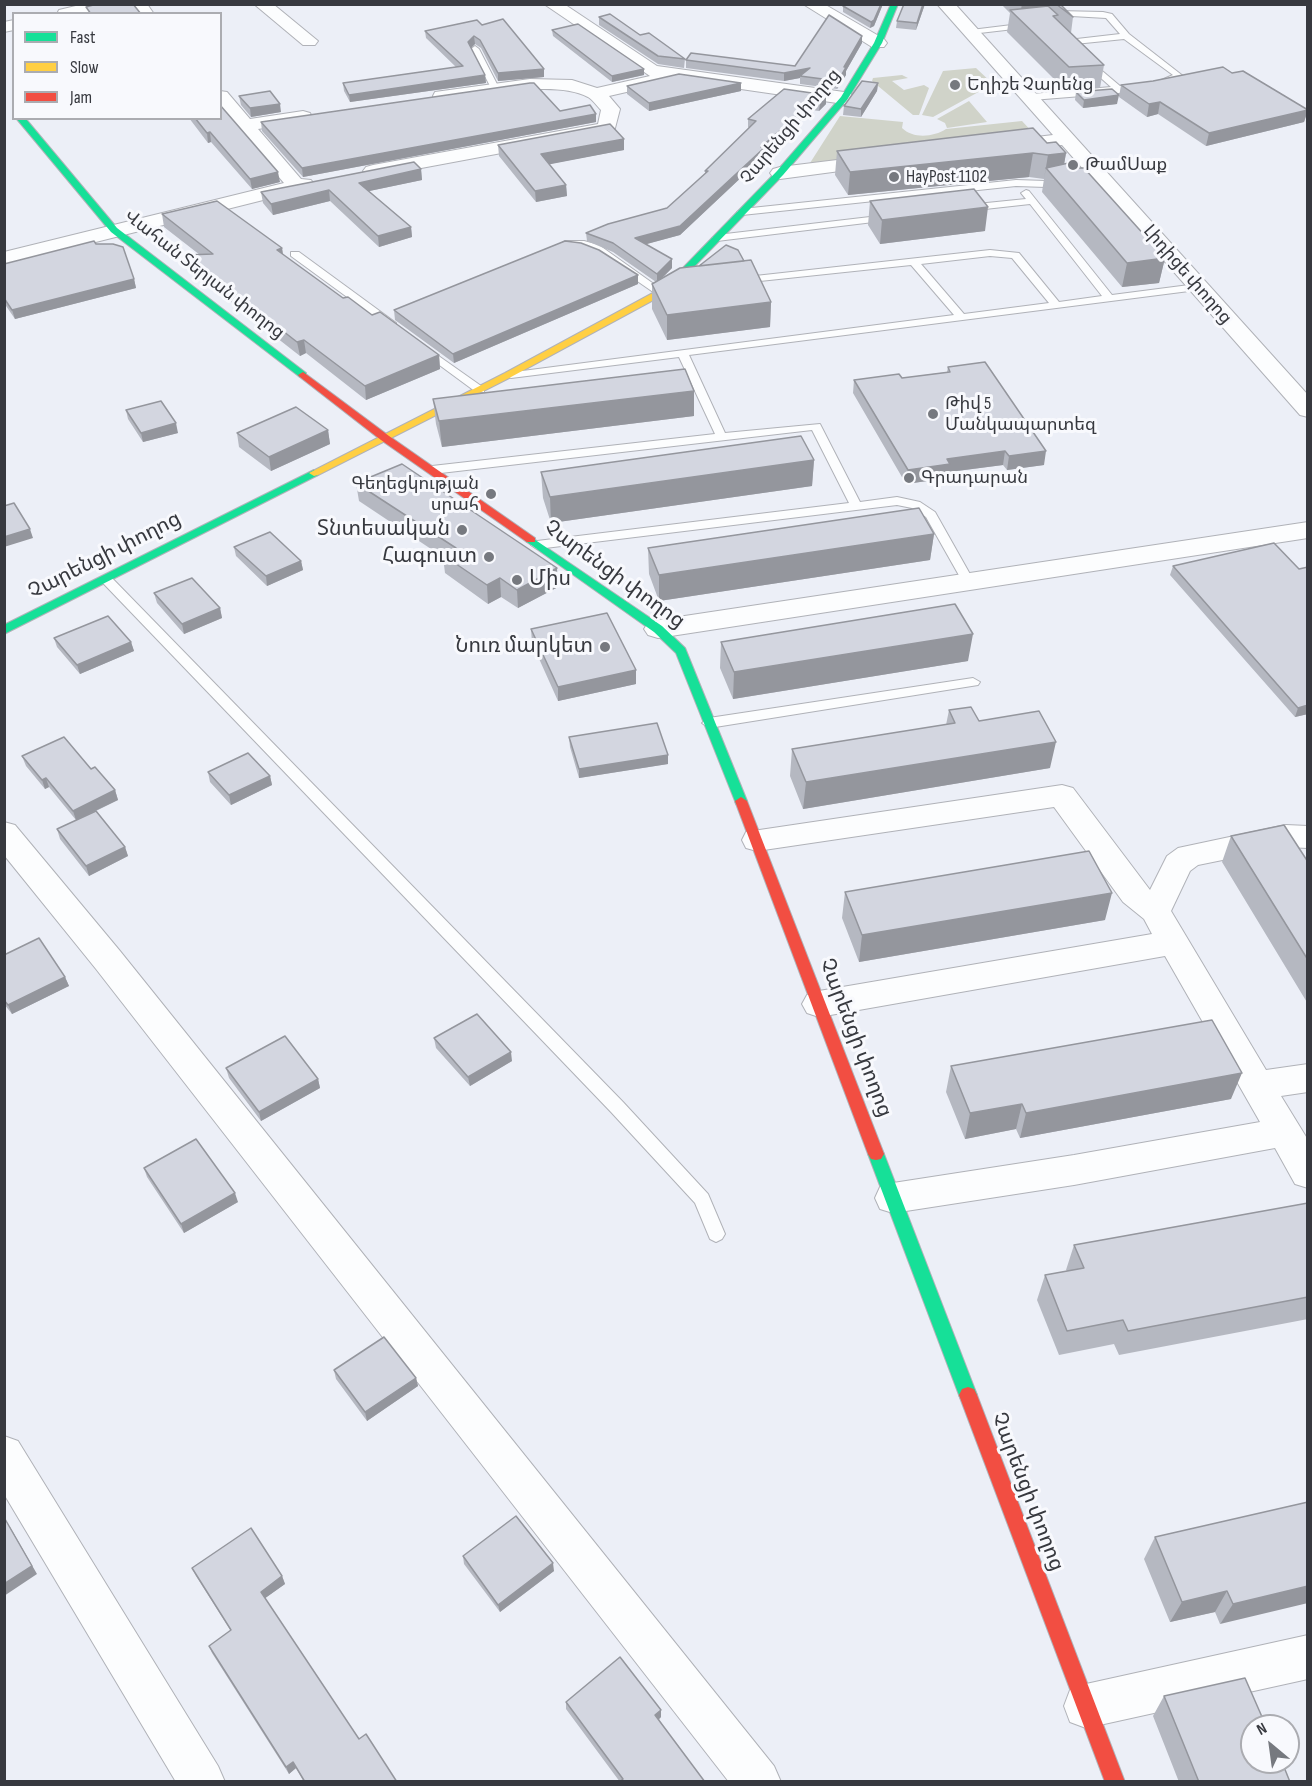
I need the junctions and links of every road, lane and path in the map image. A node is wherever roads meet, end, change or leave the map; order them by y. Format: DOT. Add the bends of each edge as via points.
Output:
graph roads {
  1 [pos="107,4"];
  2 [pos="262,4"];
  3 [pos="552,4"];
  4 [pos="811,4"];
  5 [pos="895,4"];
  6 [pos="945,4"];
  7 [pos="1057,9"];
  8 [pos="74,12"];
  9 [pos="1049,19"];
  10 [pos="1036,24"];
  11 [pos="971,32"];
  12 [pos="1126,36"];
  13 [pos="309,41"];
  14 [pos="878,43"];
  15 [pos="475,50"];
  16 [pos="1076,51"];
  17 [pos="1085,59"];
  18 [pos="682,74"];
  19 [pos="495,88"];
  20 [pos="1119,90"];
  21 [pos="596,94"];
  22 [pos="1032,97"];
  23 [pos="222,98"];
  24 [pos="428,98"];
  25 [pos="844,98"];
  26 [pos="326,113"];
  27 [pos="22,120"];
  28 [pos="247,125"];
  29 [pos="1067,139"];
  30 [pos="987,148"];
  31 [pos="895,159"];
  32 [pos="780,173"];
  33 [pos="354,175"];
  34 [pos="320,181"];
  35 [pos="1057,183"];
  36 [pos="1046,184"];
  37 [pos="297,186"];
  38 [pos="1032,201"];
  39 [pos="962,209"];
  40 [pos="742,212"];
  41 [pos="903,216"];
  42 [pos="114,230"];
  43 [pos="717,238"];
  44 [pos="558,245"];
  45 [pos="295,254"];
  46 [pos="4,259"];
  47 [pos="913,261"];
  48 [pos="726,282"];
  49 [pos="691,286"];
  50 [pos="1197,287"];
  51 [pos="664,290"];
  52 [pos="1110,299"];
  53 [pos="1057,306"];
  54 [pos="962,318"];
  55 [pos="397,329"];
  56 [pos="416,342"];
  57 [pos="683,353"];
  58 [pos="508,375"];
  59 [pos="480,390"];
  60 [pos="1308,410"];
  61 [pos="385,438"];
  62 [pos="722,438"];
  63 [pos="432,470"];
  64 [pos="856,505"];
  65 [pos="1308,530"];
  66 [pos="537,545"];
  67 [pos="105,579"];
  68 [pos="969,582"];
  69 [pos="658,629"];
  70 [pos="4,630"];
  71 [pos="973,682"];
  72 [pos="709,723"];
  73 [pos="4,833"];
  74 [pos="1308,837"];
  75 [pos="757,840"];
  76 [pos="1155,910"];
  77 [pos="1174,942"];
  78 [pos="819,1004"];
  79 [pos="1308,1078"];
  80 [pos="1257,1085"];
  81 [pos="1284,1132"];
  82 [pos="1308,1173"];
  83 [pos="893,1198"];
  84 [pos="716,1234"];
  85 [pos="4,1455"];
  86 [pos="1308,1657"];
  87 [pos="1086,1706"];
  88 [pos="202,1782"];
  89 [pos="759,1782"];
  90 [pos="1115,1782"];
  1 -- 8 [label="street"];
  2 -- 13 [label="street"];
  3 -- 18 [label="street" via="652,70"];
  4 -- 14 [label="street"];
  5 -- 14 [label="street, Չարենցի փողոց"];
  6 -- 11 [label="street, Լիդիցե փողոց"];
  7 -- 9 [label="lane"];
  7 -- 12 [label="lane" via="1109,16"];
  10 -- 11 [label="lane"];
  11 -- 22 [label="street, Լիդիցե փողոց"];
  12 -- 16 [label="lane" via="1064,40"];
  12 -- 20 [label="lane" via="1179,76 1168,82"];
  14 -- 25 [label="street, Չարենցի փողոց"];
  15 -- 19 [label="lane"];
  17 -- 20 [label="lane"];
  18 -- 21 [label="street"];
  18 -- 25 [label="street"];
  19 -- 21 [label="street" via="572,85"];
  19 -- 24 [label="street"];
  20 -- 22 [label="lane"];
  21 -- 33 [label="street" via="610,109 607,128"];
  22 -- 29 [label="street, Լիդիցե փողոց"];
  23 -- 28 [label="street"];
  25 -- 32 [label="street, Չարենցի փողոց"];
  26 -- 28 [label="street"];
  27 -- 42 [label="street, Վահան Տերյան փողոց"];
  28 -- 37 [label="street"];
  29 -- 30 [label="street"];
  29 -- 50 [label="street, Լիդիցե փողոց" via="1096,178"];
  31 -- 32 [label="street"];
  32 -- 40 [label="street, Չարենցի փողոց"];
  34 -- 37 [label="street"];
  35 -- 36 [label="lane"];
  36 -- 38 [label="lane" via="1027,190"];
  36 -- 40 [label="lane" via="1016,183"];
  37 -- 42 [label="street"];
  38 -- 39 [label="lane"];
  38 -- 52 [label="lane"];
  40 -- 43 [label="street, Չարենցի փողոց"];
  41 -- 43 [label="lane"];
  42 -- 46 [label="street"];
  42 -- 61 [label="street, Վահան Տերյան փողոց"];
  43 -- 51 [label="street, Չարենցի փողոց"];
  44 -- 51 [label="lane" via="595,248"];
  45 -- 55 [label="lane"];
  47 -- 48 [label="lane"];
  47 -- 53 [label="lane" via="990,253 1015,255"];
  47 -- 54 [label="lane"];
  49 -- 51 [label="lane"];
  50 -- 52 [label="lane"];
  50 -- 60 [label="street, Լիդիցե փողոց"];
  51 -- 58 [label="street, Չարենցի փողոց"];
  52 -- 53 [label="lane"];
  53 -- 54 [label="lane"];
  54 -- 57 [label="lane"];
  56 -- 59 [label="lane"];
  57 -- 58 [label="lane"];
  57 -- 62 [label="lane"];
  58 -- 59 [label="street, Չարենցի փողոց"];
  59 -- 61 [label="street, Չարենցի փողոց"];
  61 -- 63 [label="street, Չարենցի փողոց"];
  61 -- 67 [label="street, Չարենցի փողոց"];
  62 -- 63 [label="lane"];
  62 -- 64 [label="lane" via="816,426"];
  63 -- 66 [label="street, Չարենցի փողոց"];
  64 -- 66 [label="lane"];
  64 -- 68 [label="lane" via="897,501 916,505 931,515"];
  65 -- 68 [label="street"];
  66 -- 69 [label="street, Չարենցի փողոց"];
  67 -- 70 [label="street, Չարենցի փողոց"];
  67 -- 84 [label="lane" via="617,1107 702,1199"];
  68 -- 69 [label="street"];
  69 -- 72 [label="street, Չարենցի փողոց" via="681,651"];
  71 -- 72 [label="lane"];
  72 -- 75 [label="street, Չարենցի փողոց"];
  73 -- 89 [label="street"];
  74 -- 76 [label="street" via="1286,836 1189,856 1178,864"];
  75 -- 76 [label="street" via="1062,795 1134,894"];
  75 -- 78 [label="street, Չարենցի փողոց"];
  76 -- 77 [label="street"];
  77 -- 78 [label="street"];
  77 -- 80 [label="street"];
  78 -- 83 [label="street, Չարենցի փողոց"];
  79 -- 80 [label="street"];
  80 -- 81 [label="street"];
  81 -- 82 [label="street"];
  81 -- 83 [label="street"];
  83 -- 87 [label="street, Չարենցի փողոց"];
  85 -- 88 [label="street"];
  86 -- 87 [label="street"];
  87 -- 90 [label="street, Չարենցի փողոց"];
}
